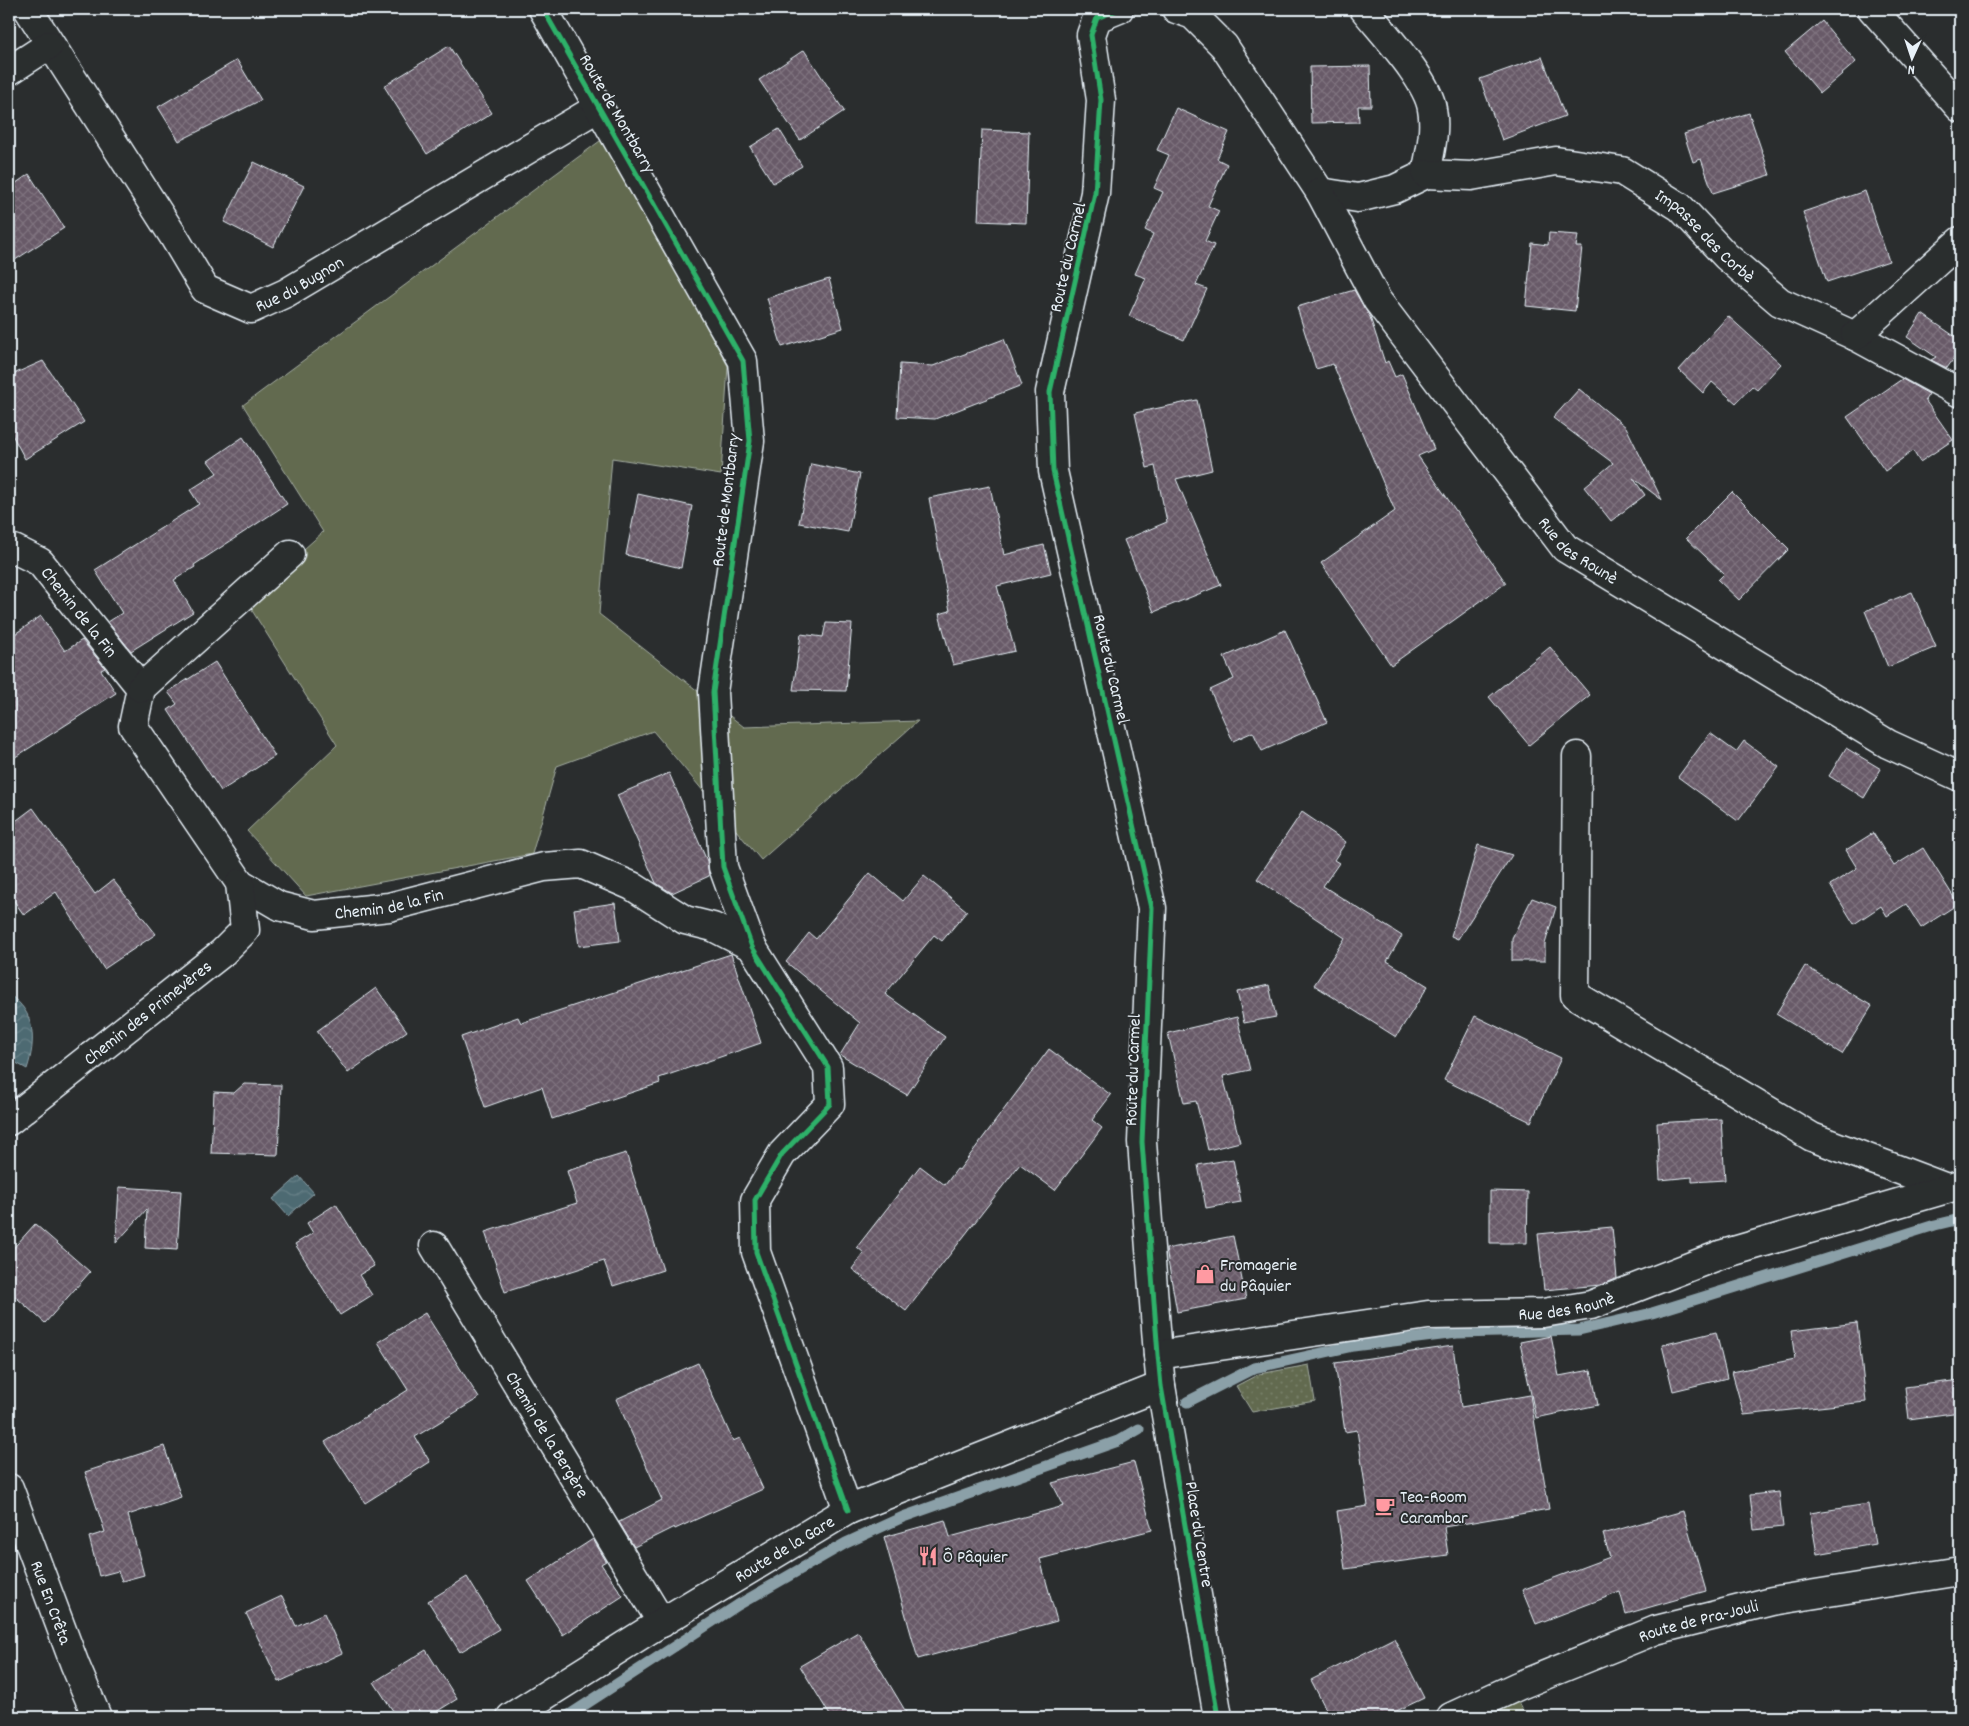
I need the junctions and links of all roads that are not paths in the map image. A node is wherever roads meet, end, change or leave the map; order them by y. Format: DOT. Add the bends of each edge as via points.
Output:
graph roads {
  1 [pos="28,9"];
  2 [pos="543,9"];
  3 [pos="1119,9"];
  4 [pos="1176,9"];
  5 [pos="1364,9"];
  6 [pos="1872,9"];
  7 [pos="49,45"];
  8 [pos="9,71"];
  9 [pos="599,107"];
  10 [pos="1960,108"];
  11 [pos="1426,174"];
  12 [pos="1320,192"];
  13 [pos="1960,241"];
  14 [pos="1855,336"];
  15 [pos="1960,393"];
  16 [pos="9,551"];
  17 [pos="290,554"];
  18 [pos="141,688"];
  19 [pos="1577,756"];
  20 [pos="1960,777"];
  21 [pos="240,882"];
  22 [pos="752,947"];
  23 [pos="9,1121"];
  24 [pos="1954,1186"];
  25 [pos="434,1246"];
  26 [pos="1158,1356"];
  27 [pos="1161,1386"];
  28 [pos="9,1488"];
  29 [pos="848,1510"];
  30 [pos="1960,1571"];
  31 [pos="662,1623"];
  32 [pos="97,1717"];
  33 [pos="511,1717"];
  34 [pos="1218,1717"];
  35 [pos="1451,1717"];
  1 -- 7 [label="street, Rue du Bugnon"];
  2 -- 9 [label="street, Route de Montbarry"];
  3 -- 26 [label="street, Route du Carmel" via="1097,18 1090,35 1101,100 1095,193 1050,392 1053,471 1152,908 1142,1142"];
  4 -- 12 [label="street" via="1194,15 1224,46"];
  5 -- 11 [label="street" via="1422,82 1432,109 1432,144"];
  6 -- 10 [label="street"];
  7 -- 8 [label="street"];
  7 -- 9 [label="street, Rue du Bugnon" via="205,289 251,309 286,293"];
  9 -- 22 [label="street, Route de Montbarry" via="743,361 750,441 712,692 723,867"];
  11 -- 12 [label="street" via="1395,190 1358,198"];
  11 -- 14 [label="street, Impasse des Corbè" via="1471,176 1556,160 1622,171 1680,207 1726,256 1780,302"];
  12 -- 20 [label="street, Rue des Rounè" via="1376,300 1565,548 1888,744"];
  13 -- 14 [label="street"];
  14 -- 15 [label="street, Impasse des Corbè"];
  16 -- 18 [label="street, Chemin de la Fin" via="14,549 40,562"];
  17 -- 18 [label="street"];
  18 -- 21 [label="street, Chemin de la Fin" via="133,726"];
  19 -- 24 [label="street" via="1575,995 1812,1137"];
  21 -- 22 [label="street, Chemin de la Fin" via="279,906 314,915 389,907 544,867 581,864 632,886 685,920 714,927"];
  21 -- 23 [label="street, Chemin des Primevères" via="245,930 222,953"];
  22 -- 29 [label="street, Route de Montbarry" via="828,1067 830,1104 782,1154 755,1200 756,1252"];
  24 -- 26 [label="street, Rue des Rounè" via="1720,1255 1591,1305 1543,1313 1428,1315"];
  25 -- 31 [label="street, Chemin de la Bergère"];
  26 -- 27 [label="street, Place du Centre"];
  27 -- 29 [label="street, Route de la Gare"];
  27 -- 34 [label="street, Place du Centre"];
  28 -- 32 [label="street, Rue En Crêta"];
  29 -- 31 [label="street, Route de la Gare"];
  30 -- 35 [label="street, Route de Pra-Jouli" via="1772,1601 1656,1630"];
  31 -- 33 [label="street, Route de la Gare"];
}
